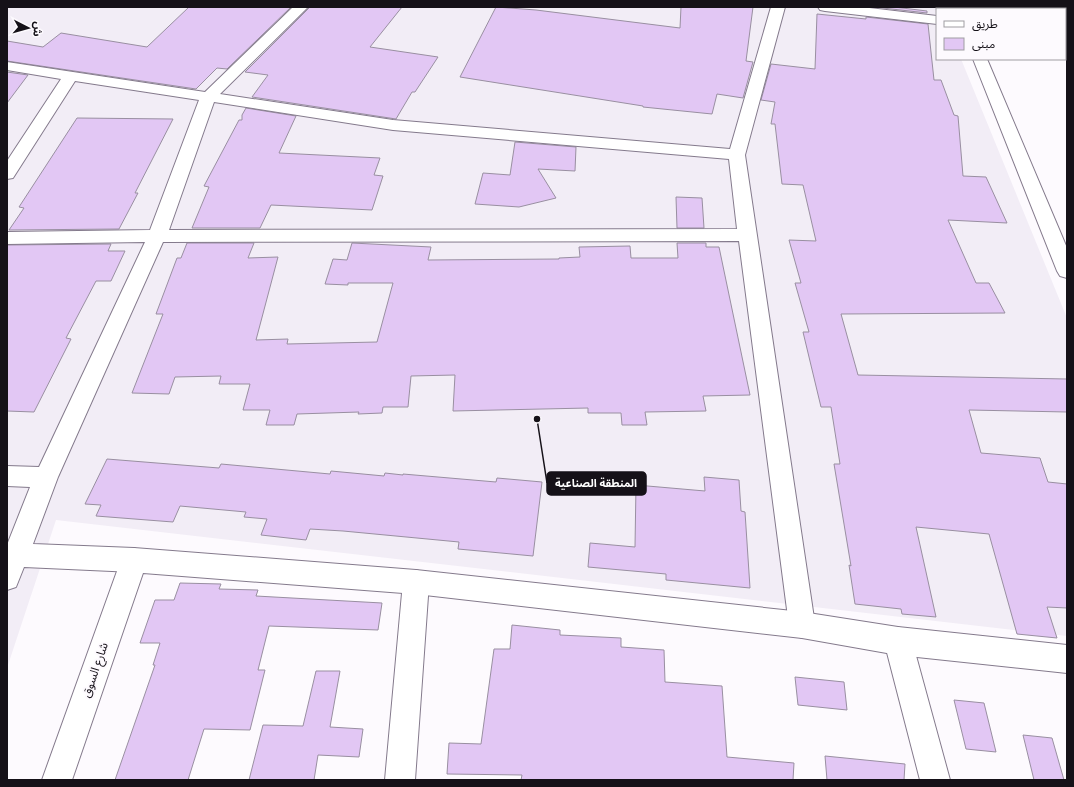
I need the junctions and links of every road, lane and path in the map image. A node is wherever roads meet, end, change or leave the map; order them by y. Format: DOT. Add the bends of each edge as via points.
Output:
graph roads {
  1 [pos="301,7"];
  2 [pos="778,7"];
  3 [pos="825,7"];
  4 [pos="936,20"];
  5 [pos="980,60"];
  6 [pos="7,66"];
  7 [pos="71,76"];
  8 [pos="208,97"];
  9 [pos="737,155"];
  10 [pos="7,174"];
  11 [pos="747,235"];
  12 [pos="157,236"];
  13 [pos="7,238"];
  14 [pos="1067,271"];
  15 [pos="7,476"];
  16 [pos="46,477"];
  17 [pos="16,555"];
  18 [pos="134,560"];
  19 [pos="7,578"];
  20 [pos="416,582"];
  21 [pos="802,625"];
  22 [pos="898,641"];
  23 [pos="1067,659"];
  24 [pos="57,780"];
  25 [pos="400,780"];
  26 [pos="935,780"];
  1 -- 8 [label="street"];
  2 -- 9 [label="street"];
  3 -- 4 [label="street"];
  5 -- 14 [label="street"];
  6 -- 7 [label="street"];
  7 -- 8 [label="street"];
  7 -- 10 [label="street"];
  8 -- 9 [label="street" via="392,124"];
  8 -- 12 [label="street"];
  9 -- 11 [label="street"];
  11 -- 12 [label="street"];
  11 -- 21 [label="street"];
  12 -- 13 [label="street"];
  12 -- 16 [label="street"];
  15 -- 16 [label="street"];
  16 -- 17 [label="street"];
  17 -- 18 [label="street"];
  17 -- 19 [label="street"];
  18 -- 20 [label="street"];
  18 -- 24 [label="street, شارع السوق"];
  20 -- 21 [label="street"];
  20 -- 25 [label="street"];
  21 -- 22 [label="street"];
  22 -- 23 [label="street"];
  22 -- 26 [label="street"];
}
